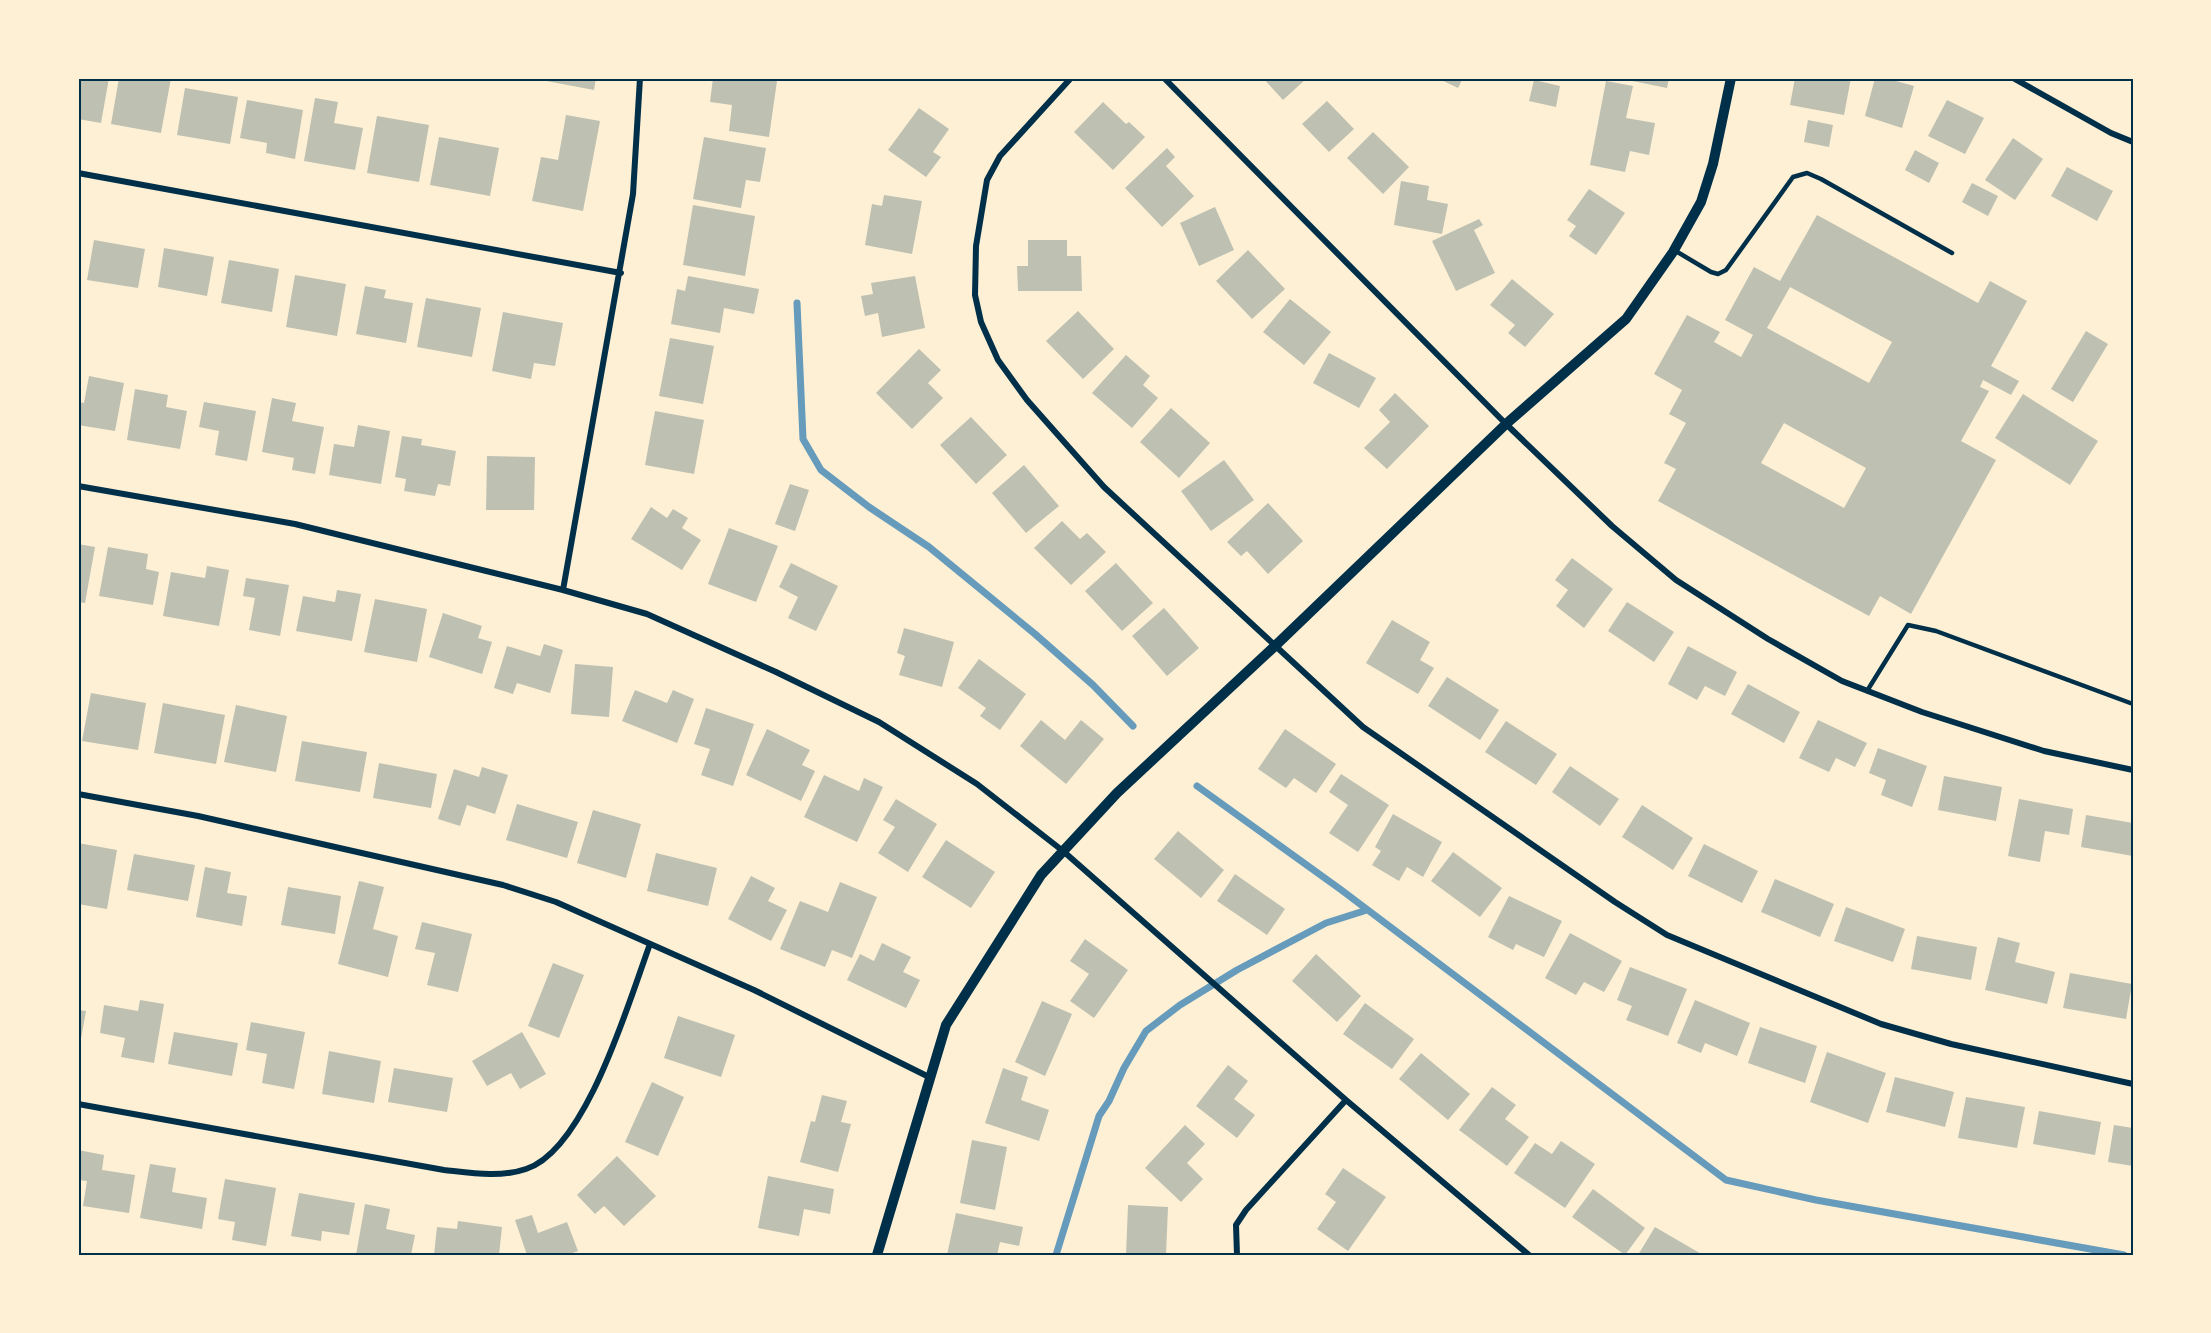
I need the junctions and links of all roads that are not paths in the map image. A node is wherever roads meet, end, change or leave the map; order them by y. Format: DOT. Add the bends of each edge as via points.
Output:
graph roads {
  1 [pos="640,78"];
  2 [pos="1071,78"];
  3 [pos="1164,78"];
  4 [pos="1731,78"];
  5 [pos="2013,78"];
  6 [pos="2133,142"];
  7 [pos="78,173"];
  8 [pos="1674,250"];
  9 [pos="1952,253"];
  10 [pos="621,273"];
  11 [pos="1506,424"];
  12 [pos="78,486"];
  13 [pos="563,590"];
  14 [pos="1275,646"];
  15 [pos="1867,691"];
  16 [pos="2133,704"];
  17 [pos="2133,770"];
  18 [pos="78,794"];
  19 [pos="1063,851"];
  20 [pos="650,945"];
  21 [pos="931,1078"];
  22 [pos="2133,1084"];
  23 [pos="1346,1100"];
  24 [pos="78,1104"];
  25 [pos="878,1253"];
  26 [pos="1238,1255"];
  27 [pos="1529,1255"];
  1 -- 10 [label="street" via="633,194"];
  2 -- 14 [label="street" via="1000,156 987,180 976,246 975,296 981,322 998,360 1027,400 1104,487"];
  3 -- 11 [label="street"];
  4 -- 8 [label="street" via="1701,202"];
  5 -- 6 [label="street"];
  7 -- 10 [label="street"];
  8 -- 9 [label="lane" via="1711,272 1726,270 1793,177 1807,173"];
  8 -- 11 [label="street" via="1626,319"];
  10 -- 13 [label="street"];
  11 -- 14 [label="street"];
  11 -- 15 [label="street" via="1611,526 1676,580 1768,639"];
  12 -- 13 [label="street" via="295,524"];
  13 -- 19 [label="street" via="647,615 879,722 977,784"];
  14 -- 19 [label="street" via="1117,793"];
  14 -- 22 [label="street" via="1363,727 1667,935 1881,1024 1963,1047"];
  15 -- 16 [label="lane" via="1908,625 1936,631"];
  15 -- 17 [label="street" via="2043,751"];
  18 -- 20 [label="street" via="198,816 503,885 556,902"];
  19 -- 21 [label="street" via="1041,875 946,1025"];
  19 -- 23 [label="street"];
  20 -- 21 [label="street" via="754,990"];
  20 -- 24 [label="street" via="601,1072 578,1120 546,1159 526,1169 486,1175 444,1170"];
  21 -- 25 [label="street"];
  23 -- 26 [label="street" via="1246,1210 1236,1226"];
  23 -- 27 [label="street"];
}
